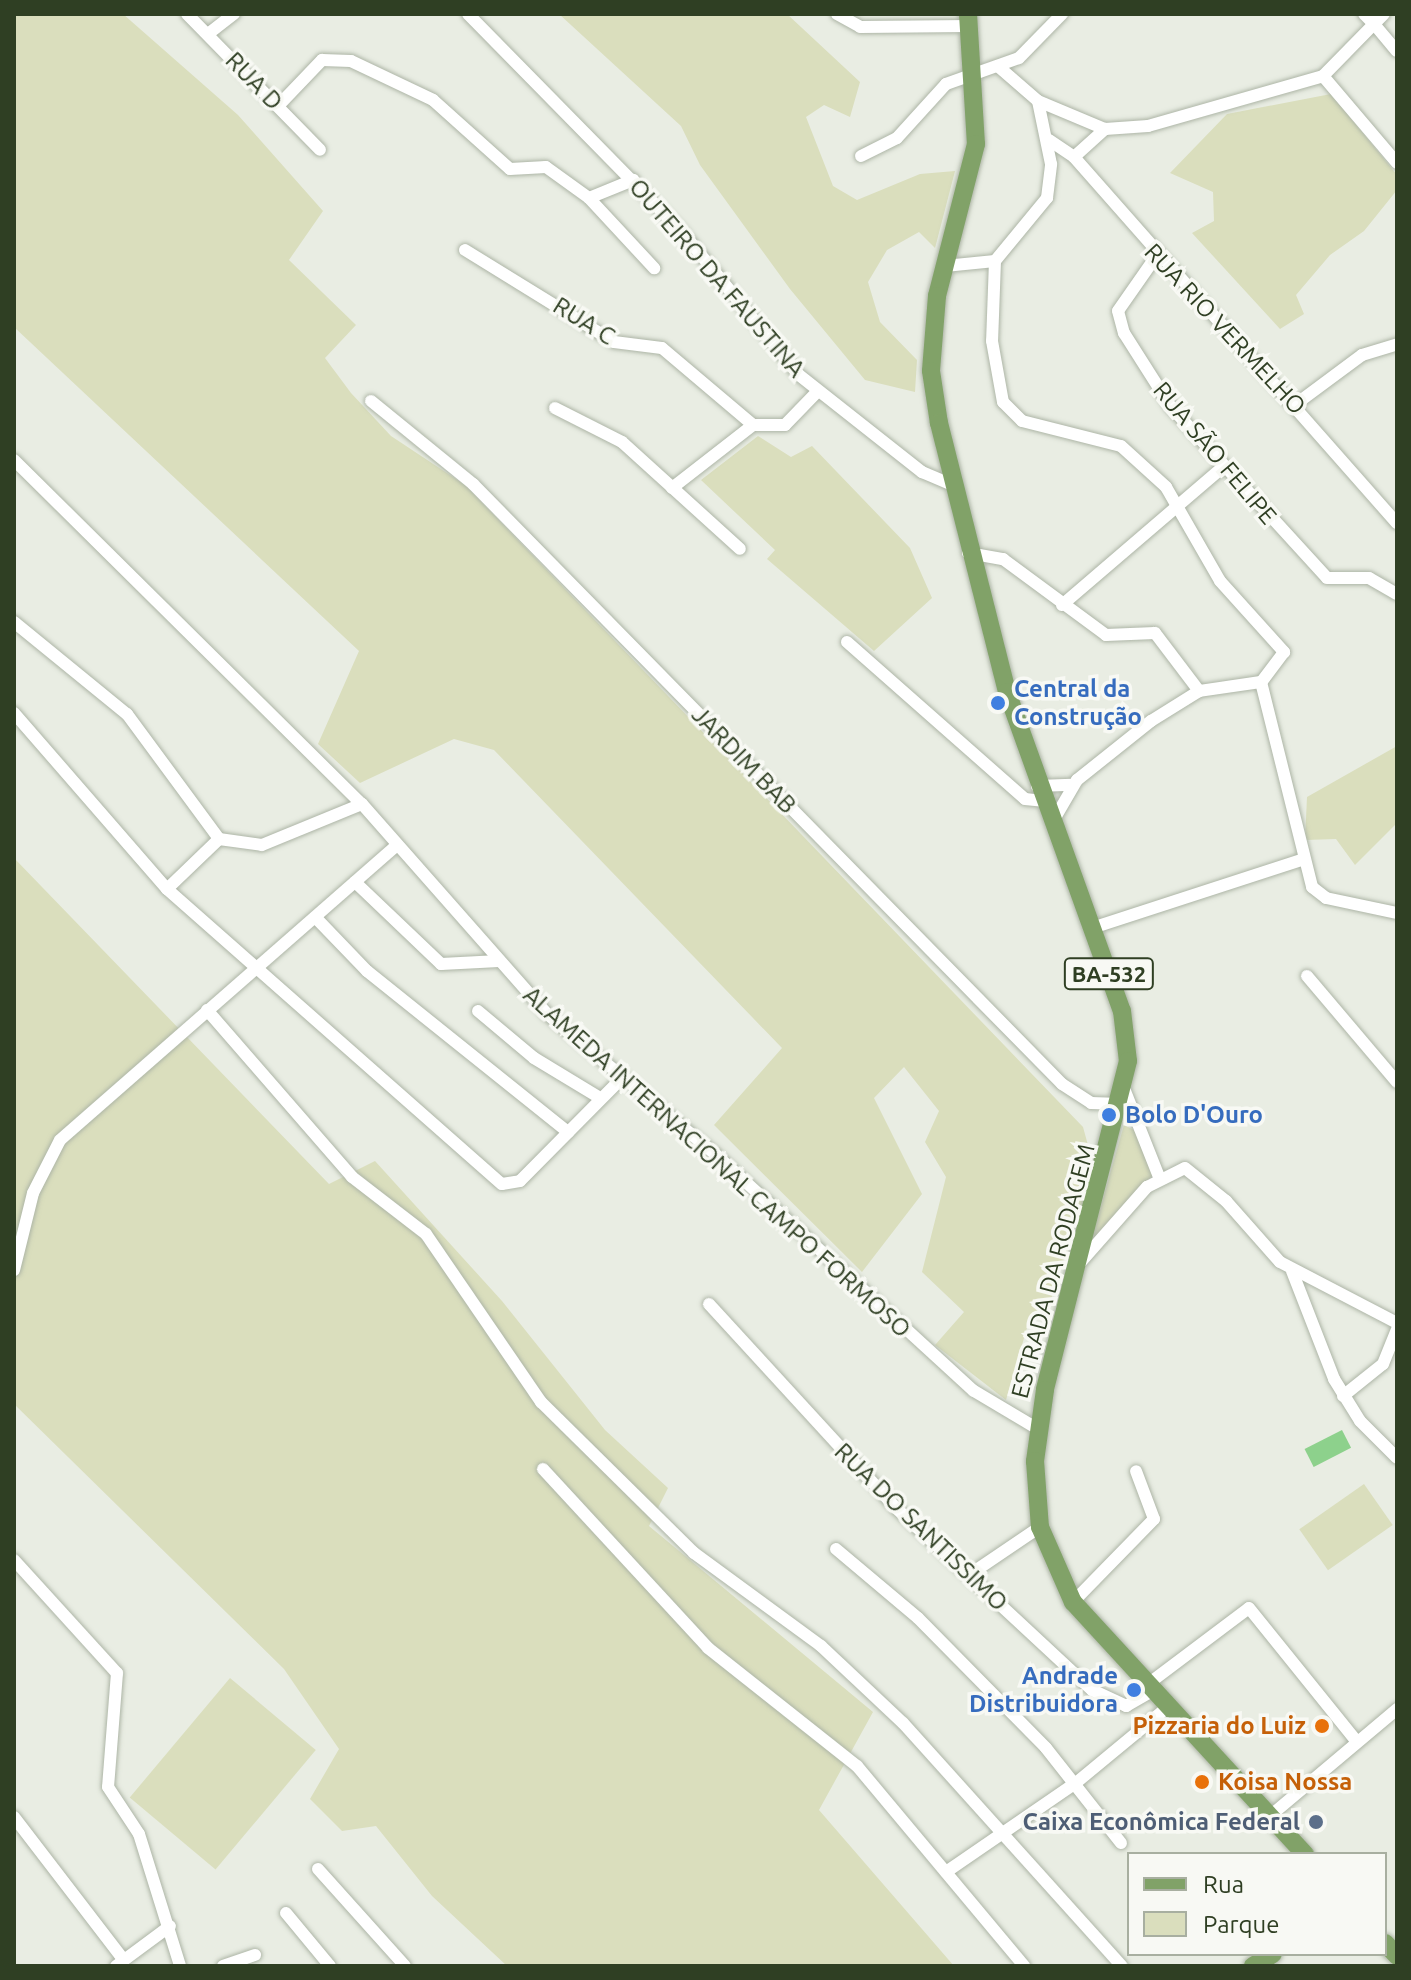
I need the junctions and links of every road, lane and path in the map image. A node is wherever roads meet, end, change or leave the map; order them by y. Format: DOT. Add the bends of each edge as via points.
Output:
graph roads {
  1 [pos="187,14"];
  2 [pos="234,14"];
  3 [pos="468,14"];
  4 [pos="837,14"];
  5 [pos="1062,14"];
  6 [pos="1364,14"];
  7 [pos="1384,14"];
  8 [pos="968,20"];
  9 [pos="1374,24"];
  10 [pos="208,34"];
  11 [pos="1397,51"];
  12 [pos="1000,68"];
  13 [pos="973,74"];
  14 [pos="1323,76"];
  15 [pos="1038,101"];
  16 [pos="278,106"];
  17 [pos="1105,129"];
  18 [pos="1049,140"];
  19 [pos="320,150"];
  20 [pos="861,156"];
  21 [pos="1074,157"];
  22 [pos="1397,163"];
  23 [pos="633,180"];
  24 [pos="589,198"];
  25 [pos="465,250"];
  26 [pos="1157,255"];
  27 [pos="995,261"];
  28 [pos="945,266"];
  29 [pos="654,268"];
  30 [pos="1397,344"];
  31 [pos="817,392"];
  32 [pos="371,401"];
  33 [pos="1296,404"];
  34 [pos="555,408"];
  35 [pos="753,425"];
  36 [pos="14,460"];
  37 [pos="1224,466"];
  38 [pos="950,484"];
  39 [pos="672,488"];
  40 [pos="1178,503"];
  41 [pos="1397,523"];
  42 [pos="740,549"];
  43 [pos="968,553"];
  44 [pos="1397,594"];
  45 [pos="1062,605"];
  46 [pos="14,622"];
  47 [pos="847,642"];
  48 [pos="1261,682"];
  49 [pos="1199,691"];
  50 [pos="14,713"];
  51 [pos="1072,785"];
  52 [pos="1040,794"];
  53 [pos="362,804"];
  54 [pos="1052,824"];
  55 [pos="219,839"];
  56 [pos="397,845"];
  57 [pos="1301,860"];
  58 [pos="355,882"];
  59 [pos="167,889"];
  60 [pos="1397,913"];
  61 [pos="316,918"];
  62 [pos="1092,928"];
  63 [pos="499,961"];
  64 [pos="258,974"];
  65 [pos="1307,976"];
  66 [pos="207,1010"];
  67 [pos="478,1011"];
  68 [pos="623,1077"];
  69 [pos="1397,1082"];
  70 [pos="600,1098"];
  71 [pos="1123,1098"];
  72 [pos="568,1132"];
  73 [pos="1159,1177"];
  74 [pos="1077,1266"];
  75 [pos="14,1270"];
  76 [pos="1292,1271"];
  77 [pos="709,1304"];
  78 [pos="1397,1323"];
  79 [pos="1397,1329"];
  80 [pos="1343,1396"];
  81 [pos="1038,1429"];
  82 [pos="1397,1458"];
  83 [pos="543,1469"];
  84 [pos="1136,1471"];
  85 [pos="1040,1527"];
  86 [pos="836,1549"];
  87 [pos="14,1560"];
  88 [pos="969,1575"];
  89 [pos="1073,1602"];
  90 [pos="1151,1687"];
  91 [pos="1170,1705"];
  92 [pos="1397,1709"];
  93 [pos="1357,1742"];
  94 [pos="1077,1782"];
  95 [pos="1270,1816"];
  96 [pos="14,1817"];
  97 [pos="1006,1832"];
  98 [pos="1121,1843"];
  99 [pos="1303,1852"];
  100 [pos="318,1869"];
  101 [pos="946,1872"];
  102 [pos="286,1913"];
  103 [pos="170,1926"];
  104 [pos="255,1955"];
  105 [pos="119,1963"];
  106 [pos="180,1966"];
  107 [pos="223,1966"];
  108 [pos="330,1966"];
  109 [pos="405,1966"];
  110 [pos="1024,1966"];
  111 [pos="1122,1966"];
  1 -- 10 [label="street, RUA D"];
  2 -- 10 [label="street"];
  3 -- 23 [label="street, OUTEIRO DA FAUSTINA"];
  4 -- 8 [label="street" via="860,27"];
  5 -- 12 [label="street" via="1036,45"];
  6 -- 9 [label="street"];
  7 -- 9 [label="street"];
  8 -- 13 [label="main road, ESTRADA DA RODAGEM / BA-532"];
  9 -- 11 [label="street"];
  9 -- 14 [label="street"];
  10 -- 16 [label="street, RUA D"];
  12 -- 13 [label="street"];
  12 -- 15 [label="street"];
  13 -- 20 [label="street" via="946,84 897,138"];
  13 -- 28 [label="main road, ESTRADA DA RODAGEM / BA-532" via="974,158"];
  14 -- 17 [label="street" via="1148,126"];
  14 -- 22 [label="street"];
  15 -- 17 [label="street"];
  15 -- 18 [label="street"];
  16 -- 19 [label="street, RUA D"];
  16 -- 24 [label="street" via="322,60 351,61 433,100 510,169 546,167"];
  17 -- 21 [label="street"];
  18 -- 21 [label="street, RUA RIO VERMELHO"];
  18 -- 27 [label="street" via="1047,198"];
  21 -- 26 [label="street, RUA RIO VERMELHO"];
  23 -- 24 [label="street"];
  23 -- 31 [label="street, OUTEIRO DA FAUSTINA"];
  24 -- 29 [label="street"];
  25 -- 35 [label="street, RUA C" via="614,342 662,348"];
  26 -- 33 [label="street, RUA RIO VERMELHO"];
  26 -- 37 [label="street, RUA SÃO FELIPE" via="1122,297 1119,318 1171,407"];
  27 -- 28 [label="street"];
  27 -- 40 [label="street" via="992,341 1003,402 1022,421 1128,450"];
  28 -- 38 [label="main road, ESTRADA DA RODAGEM / BA-532" via="931,371"];
  30 -- 33 [label="street" via="1353,360"];
  31 -- 35 [label="street" via="785,425"];
  31 -- 38 [label="street, OUTEIRO DA FAUSTINA" via="922,472"];
  32 -- 71 [label="street, JARDIM BAB" via="473,484 1062,1084 1091,1103"];
  33 -- 41 [label="street, RUA RIO VERMELHO"];
  34 -- 39 [label="street" via="622,442"];
  35 -- 39 [label="street"];
  36 -- 53 [label="street, ALAMEDA INTERNACIONAL CAMPO FORMOSO"];
  37 -- 40 [label="street"];
  37 -- 44 [label="street, RUA SÃO FELIPE" via="1327,578 1363,576"];
  38 -- 43 [label="main road, ESTRADA DA RODAGEM / BA-532"];
  39 -- 42 [label="street"];
  40 -- 45 [label="street"];
  40 -- 48 [label="street" via="1220,581 1284,652 1284,661"];
  43 -- 45 [label="street" via="1003,559"];
  43 -- 52 [label="main road, ESTRADA DA RODAGEM / BA-532"];
  45 -- 49 [label="street" via="1115,639 1155,633"];
  46 -- 55 [label="street" via="127,714"];
  47 -- 52 [label="street" via="1025,799"];
  48 -- 49 [label="street"];
  48 -- 57 [label="street" via="1288,770"];
  49 -- 51 [label="street"];
  50 -- 59 [label="street"];
  51 -- 52 [label="street"];
  51 -- 54 [label="street"];
  52 -- 54 [label="main road, ESTRADA DA RODAGEM / BA-532"];
  53 -- 55 [label="street" via="262,845"];
  53 -- 56 [label="street, ALAMEDA INTERNACIONAL CAMPO FORMOSO"];
  54 -- 62 [label="main road, ESTRADA DA RODAGEM / BA-532"];
  55 -- 59 [label="street"];
  56 -- 58 [label="street"];
  56 -- 63 [label="street, ALAMEDA INTERNACIONAL CAMPO FORMOSO"];
  57 -- 60 [label="street" via="1326,898"];
  57 -- 62 [label="street"];
  58 -- 61 [label="street"];
  58 -- 63 [label="street" via="441,964"];
  59 -- 64 [label="street"];
  61 -- 64 [label="street"];
  61 -- 72 [label="street" via="375,978"];
  62 -- 71 [label="main road, ESTRADA DA RODAGEM / BA-532" via="1122,1011"];
  63 -- 68 [label="street, ALAMEDA INTERNACIONAL CAMPO FORMOSO" via="547,1014"];
  64 -- 66 [label="street"];
  64 -- 72 [label="street" via="502,1184 520,1181"];
  65 -- 69 [label="street"];
  66 -- 75 [label="street" via="60,1140 37,1181"];
  66 -- 97 [label="street" via="352,1177 426,1234 541,1402 572,1434 694,1553 851,1673"];
  67 -- 70 [label="street" via="534,1058"];
  68 -- 70 [label="street"];
  68 -- 81 [label="street, ALAMEDA INTERNACIONAL CAMPO FORMOSO" via="974,1391"];
  70 -- 72 [label="street"];
  71 -- 73 [label="street"];
  71 -- 74 [label="main road, ESTRADA DA RODAGEM / BA-532"];
  73 -- 74 [label="street"];
  73 -- 76 [label="street" via="1185,1168 1196,1174"];
  74 -- 81 [label="main road, ESTRADA DA RODAGEM / BA-532"];
  76 -- 78 [label="street"];
  76 -- 80 [label="street"];
  77 -- 88 [label="street, RUA DO SANTISSIMO" via="842,1454"];
  79 -- 80 [label="street" via="1383,1364"];
  80 -- 82 [label="street"];
  81 -- 85 [label="main road, ESTRADA DA RODAGEM / BA-532"];
  83 -- 101 [label="street" via="708,1648 857,1766"];
  84 -- 89 [label="street" via="1153,1521"];
  85 -- 88 [label="street"];
  85 -- 89 [label="main road, ESTRADA DA RODAGEM / BA-532"];
  86 -- 94 [label="street" via="918,1618"];
  87 -- 103 [label="street" via="117,1673 108,1787 139,1834"];
  88 -- 90 [label="street, RUA DO SANTISSIMO" via="1113,1703 1133,1705"];
  89 -- 90 [label="main road, ESTRADA DA RODAGEM / BA-532"];
  90 -- 91 [label="main road, ESTRADA DA RODAGEM / BA-532"];
  90 -- 93 [label="street, RUA DO SANTISSIMO" via="1249,1608"];
  91 -- 94 [label="street"];
  91 -- 95 [label="main road, ESTRADA DA RODAGEM / BA-532"];
  92 -- 93 [label="street"];
  93 -- 95 [label="street"];
  94 -- 97 [label="street"];
  94 -- 98 [label="street"];
  95 -- 99 [label="main road, ESTRADA DA RODAGEM / BA-532"];
  96 -- 105 [label="street"];
  97 -- 101 [label="street"];
  97 -- 111 [label="street"];
  100 -- 109 [label="street"];
  101 -- 110 [label="street"];
  102 -- 108 [label="street"];
  103 -- 105 [label="street"];
  103 -- 106 [label="street"];
  104 -- 107 [label="street"];
}
